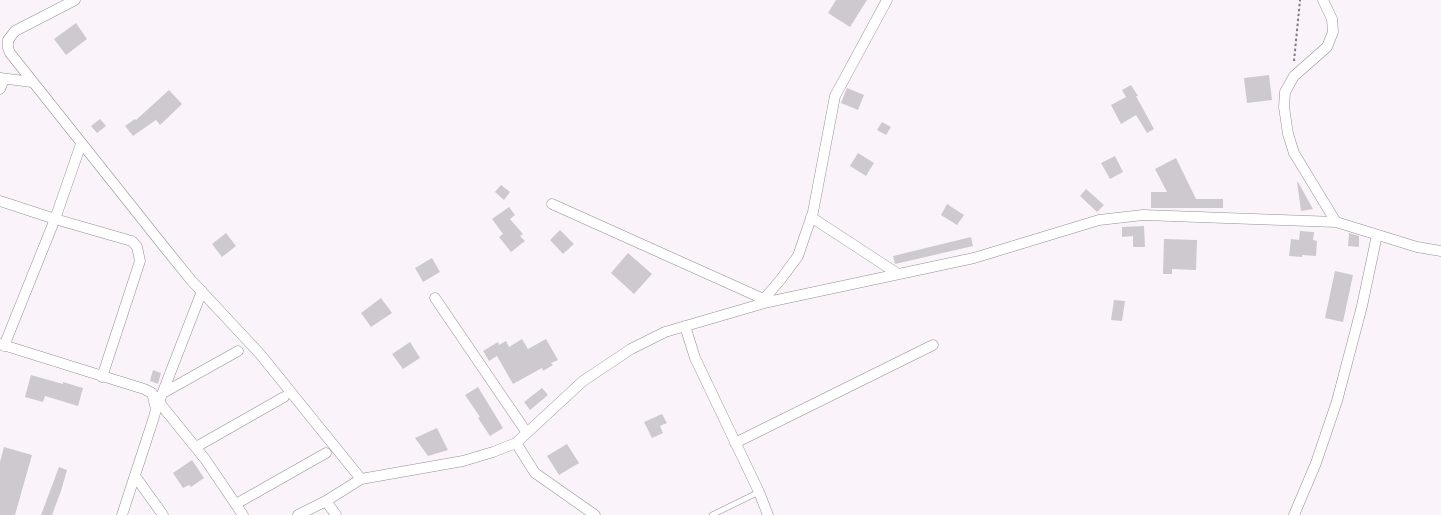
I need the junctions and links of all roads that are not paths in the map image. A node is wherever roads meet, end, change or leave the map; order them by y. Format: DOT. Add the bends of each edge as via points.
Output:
graph roads {
  1 [pos="75,0"];
  2 [pos="886,0"];
  3 [pos="1323,0"];
  4 [pos="1,82"];
  5 [pos="32,82"];
  6 [pos="82,144"];
  7 [pos="0,201"];
  8 [pos="552,204"];
  9 [pos="811,217"];
  10 [pos="55,219"];
  11 [pos="1336,222"];
  12 [pos="1377,235"];
  13 [pos="1441,251"];
  14 [pos="898,274"];
  15 [pos="202,291"];
  16 [pos="435,298"];
  17 [pos="766,300"];
  18 [pos="685,326"];
  19 [pos="2,345"];
  20 [pos="933,345"];
  21 [pos="238,350"];
  22 [pos="102,377"];
  23 [pos="284,397"];
  24 [pos="158,399"];
  25 [pos="527,433"];
  26 [pos="516,443"];
  27 [pos="736,443"];
  28 [pos="196,447"];
  29 [pos="326,453"];
  30 [pos="135,476"];
  31 [pos="361,479"];
  32 [pos="759,492"];
  33 [pos="326,501"];
  34 [pos="236,504"];
  35 [pos="122,515"];
  36 [pos="163,515"];
  37 [pos="243,515"];
  38 [pos="298,515"];
  39 [pos="336,515"];
  40 [pos="595,515"];
  41 [pos="712,515"];
  42 [pos="768,515"];
  43 [pos="1294,515"];
  1 -- 5 [label="street" via="15,31 8,40 10,53"];
  2 -- 9 [label="street" via="835,96"];
  3 -- 11 [label="street" via="1332,19 1333,32 1327,46 1294,76 1285,92 1284,107 1294,153"];
  4 -- 5 [label="street"];
  5 -- 6 [label="street"];
  6 -- 10 [label="street"];
  6 -- 15 [label="street"];
  7 -- 10 [label="street"];
  8 -- 17 [label="street"];
  9 -- 14 [label="street"];
  9 -- 17 [label="street" via="798,256"];
  10 -- 19 [label="street"];
  10 -- 22 [label="street" via="132,241 138,251 140,262"];
  11 -- 12 [label="street"];
  11 -- 14 [label="street" via="1119,217 1098,220 974,258"];
  12 -- 13 [label="street"];
  12 -- 43 [label="street" via="1337,401"];
  14 -- 17 [label="street"];
  15 -- 24 [label="street"];
  15 -- 31 [label="street" via="260,354"];
  16 -- 25 [label="street"];
  17 -- 18 [label="street"];
  18 -- 25 [label="street" via="631,349 583,380"];
  18 -- 27 [label="street" via="695,358"];
  19 -- 22 [label="street"];
  20 -- 27 [label="street"];
  21 -- 24 [label="street"];
  22 -- 24 [label="street" via="144,389"];
  23 -- 28 [label="street"];
  24 -- 28 [label="street"];
  24 -- 30 [label="street"];
  25 -- 26 [label="street"];
  26 -- 31 [label="street" via="463,460"];
  26 -- 40 [label="street" via="535,473"];
  27 -- 32 [label="street"];
  28 -- 34 [label="street"];
  29 -- 34 [label="street"];
  30 -- 35 [label="street"];
  30 -- 36 [label="street"];
  31 -- 33 [label="street"];
  32 -- 41 [label="lane"];
  32 -- 42 [label="street"];
  33 -- 38 [label="street"];
  33 -- 39 [label="street"];
  34 -- 37 [label="street"];
}
